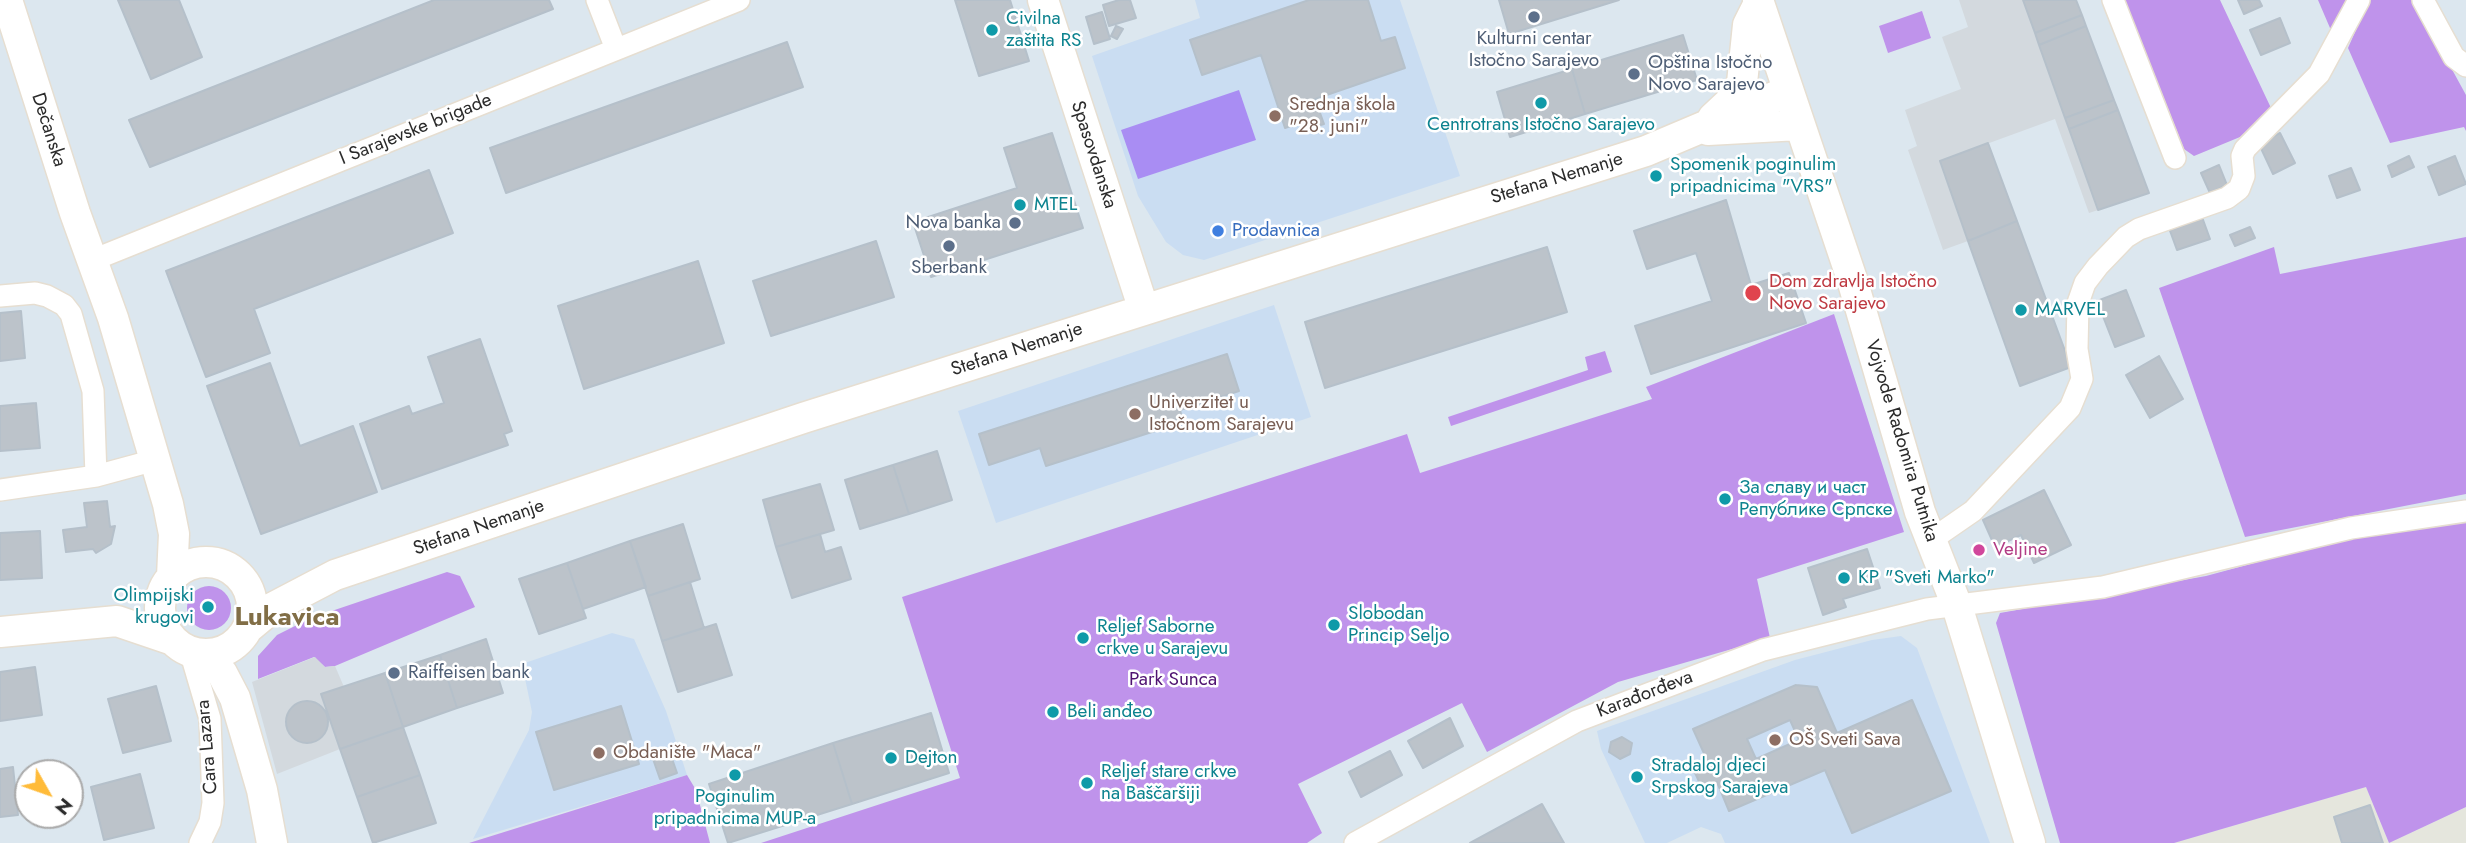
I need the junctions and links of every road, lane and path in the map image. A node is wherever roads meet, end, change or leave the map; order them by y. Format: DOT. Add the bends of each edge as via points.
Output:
graph roads {
  1 [pos="7,0"];
  2 [pos="597,0"];
  3 [pos="739,0"];
  4 [pos="1044,0"];
  5 [pos="2113,0"];
  6 [pos="2359,0"];
  7 [pos="2423,0"];
  8 [pos="1759,1"];
  9 [pos="616,49"];
  10 [pos="2466,66"];
  11 [pos="1788,91"];
  12 [pos="1799,125"];
  13 [pos="1701,130"];
  14 [pos="2175,158"];
  15 [pos="93,260"];
  16 [pos="0,296"];
  17 [pos="1144,310"];
  18 [pos="155,460"];
  19 [pos="96,476"];
  20 [pos="0,490"];
  21 [pos="168,504"];
  22 [pos="2466,511"];
  23 [pos="1931,540"];
  24 [pos="234,573"];
  25 [pos="335,575"];
  26 [pos="168,583"];
  27 [pos="1957,606"];
  28 [pos="117,621"];
  29 [pos="0,632"];
  30 [pos="244,634"];
  31 [pos="188,648"];
  32 [pos="235,698"];
  33 [pos="200,843"];
  34 [pos="272,843"];
  35 [pos="1355,843"];
  36 [pos="2030,843"];
  1 -- 15 [label="main road, Dečanska"];
  2 -- 9 [label="street"];
  3 -- 9 [label="street, I Sarajevske brigade"];
  4 -- 17 [label="main road, Spasovdanska"];
  5 -- 14 [label="street"];
  6 -- 23 [label="street" via="2319,74 2245,149 2239,190 2139,229 2098,266 2078,303 2081,379 2070,408 1973,511"];
  7 -- 10 [label="street" via="2454,57"];
  8 -- 11 [label="main road, Vojvode Radomira Putnika"];
  8 -- 13 [label="main road" via="1748,25 1742,83"];
  9 -- 15 [label="street, I Sarajevske brigade"];
  11 -- 12 [label="main road, Vojvode Radomira Putnika"];
  11 -- 13 [label="main road, Stefana Nemanje"];
  12 -- 13 [label="main road, Stefana Nemanje"];
  12 -- 23 [label="main road, Vojvode Radomira Putnika" via="1851,276"];
  13 -- 17 [label="main road, Stefana Nemanje"];
  15 -- 18 [label="main road, Dečanska"];
  16 -- 19 [label="street" via="36,293 64,305 71,314 93,391"];
  17 -- 25 [label="main road, Stefana Nemanje" via="803,418"];
  18 -- 19 [label="street"];
  18 -- 21 [label="main road, Dečanska"];
  19 -- 20 [label="street"];
  21 -- 24 [label="main road"];
  21 -- 26 [label="main road, Dečanska" via="174,534"];
  22 -- 27 [label="street, Karađorđeva" via="2351,527 2103,587"];
  23 -- 27 [label="main road, Vojvode Radomira Putnika"];
  24 -- 25 [label="main road, Stefana Nemanje" via="289,582"];
  24 -- 26 [label="main road" via="196,563"];
  24 -- 30 [label="main road" via="253,604"];
  25 -- 30 [label="main road, Stefana Nemanje" via="272,608"];
  26 -- 28 [label="main road" via="136,612"];
  26 -- 31 [label="main road" via="161,616"];
  27 -- 35 [label="street, Karađorđeva" via="1763,650 1604,709"];
  27 -- 36 [label="main road, Vojvode Radomira Putnika"];
  28 -- 29 [label="main road"];
  28 -- 31 [label="main road"];
  30 -- 31 [label="main road" via="223,651"];
  30 -- 32 [label="main road, Cara Lazara" via="236,657"];
  31 -- 32 [label="main road, Cara Lazara" via="222,673"];
  31 -- 33 [label="street, Cara Lazara" via="209,719 213,803"];
  32 -- 34 [label="main road, Cara Lazara"];
}
